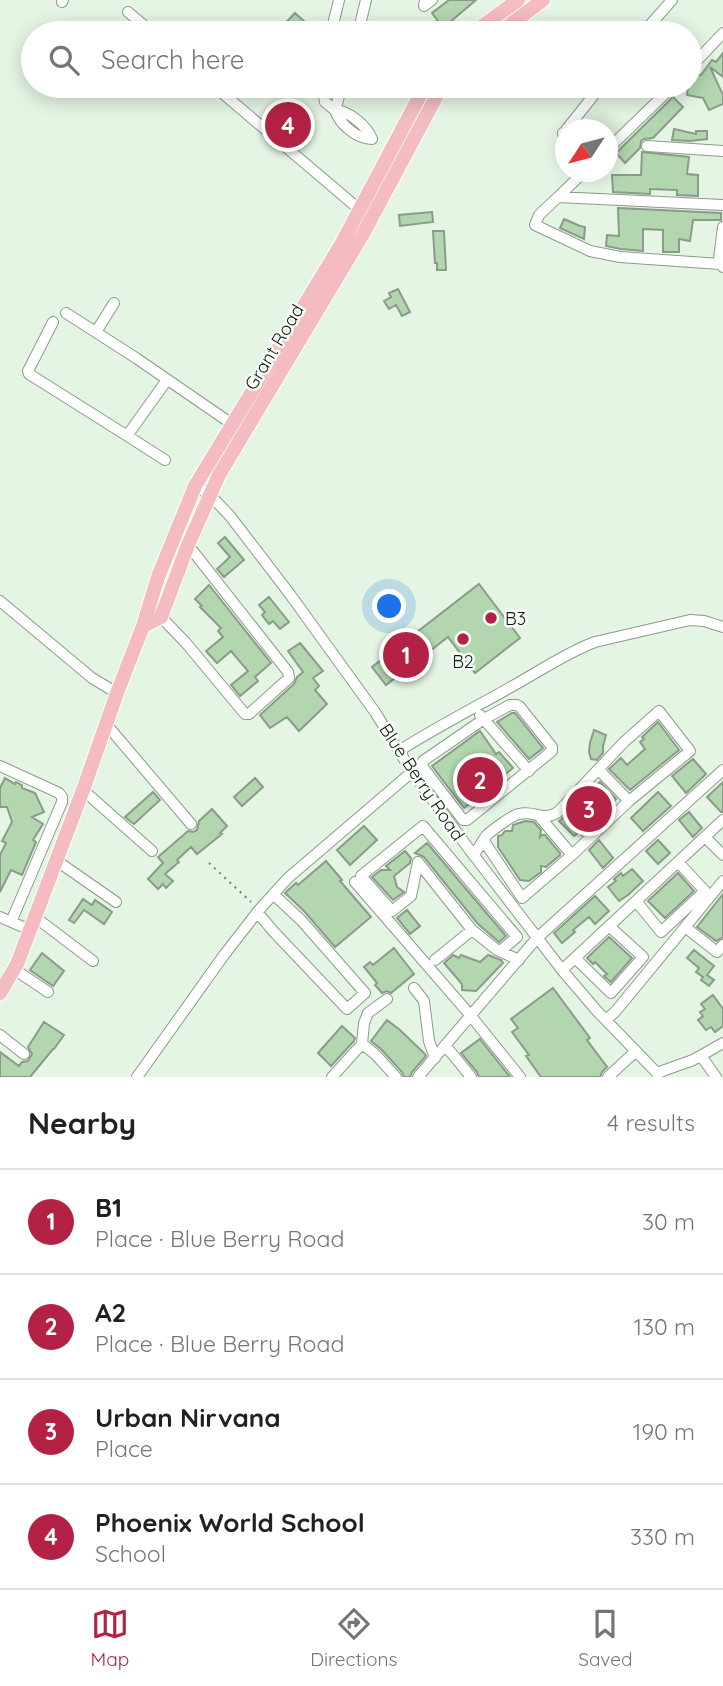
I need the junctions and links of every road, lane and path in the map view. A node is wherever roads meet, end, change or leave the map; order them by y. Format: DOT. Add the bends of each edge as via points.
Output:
graph roads {
  1 [pos="366,0"];
  2 [pos="425,0"];
  3 [pos="432,0"];
  4 [pos="518,0"];
  5 [pos="543,0"];
  6 [pos="672,0"];
  7 [pos="335,1"];
  8 [pos="128,12"];
  9 [pos="139,21"];
  10 [pos="332,21"];
  11 [pos="361,21"];
  12 [pos="489,21"];
  13 [pos="515,21"];
  14 [pos="654,21"];
  15 [pos="723,33"];
  16 [pos="702,55"];
  17 [pos="228,98"];
  18 [pos="324,98"];
  19 [pos="338,98"];
  20 [pos="419,98"];
  21 [pos="436,98"];
  22 [pos="591,98"];
  23 [pos="660,98"];
  24 [pos="335,110"];
  25 [pos="575,119"];
  26 [pos="618,138"];
  27 [pos="647,146"];
  28 [pos="723,150"];
  29 [pos="391,153"];
  30 [pos="571,182"];
  31 [pos="558,197"];
  32 [pos="723,205"];
  33 [pos="360,210"];
  34 [pos="723,227"];
  35 [pos="722,265"];
  36 [pos="114,303"];
  37 [pos="66,313"];
  38 [pos="53,322"];
  39 [pos="96,332"];
  40 [pos="167,380"];
  41 [pos="232,424"];
  42 [pos="126,435"];
  43 [pos="165,460"];
  44 [pos="195,486"];
  45 [pos="210,495"];
  46 [pos="188,545"];
  47 [pos="0,601"];
  48 [pos="148,610"];
  49 [pos="161,617"];
  50 [pos="143,626"];
  51 [pos="723,627"];
  52 [pos="117,693"];
  53 [pos="474,707"];
  54 [pos="484,719"];
  55 [pos="106,724"];
  56 [pos="399,751"];
  57 [pos="0,766"];
  58 [pos="598,769"];
  59 [pos="723,770"];
  60 [pos="529,771"];
  61 [pos="412,772"];
  62 [pos="83,790"];
  63 [pos="629,801"];
  64 [pos="539,816"];
  65 [pos="723,820"];
  66 [pos="191,824"];
  67 [pos="705,836"];
  68 [pos="484,841"];
  69 [pos="152,851"];
  70 [pos="471,852"];
  71 [pos="572,855"];
  72 [pos="723,855"];
  73 [pos="57,861"];
  74 [pos="678,862"];
  75 [pos="209,863"];
  76 [pos="723,881"];
  77 [pos="355,882"];
  78 [pos="273,894"];
  79 [pos="636,901"];
  80 [pos="116,902"];
  81 [pos="258,911"];
  82 [pos="0,917"];
  83 [pos="11,922"];
  84 [pos="32,924"];
  85 [pos="609,926"];
  86 [pos="685,927"];
  87 [pos="471,930"];
  88 [pos="537,938"];
  89 [pos="723,945"];
  90 [pos="500,951"];
  91 [pos="575,958"];
  92 [pos="435,960"];
  93 [pos="519,960"];
  94 [pos="93,961"];
  95 [pos="14,969"];
  96 [pos="562,970"];
  97 [pos="414,988"];
  98 [pos="47,992"];
  99 [pos="0,993"];
  100 [pos="387,999"];
  101 [pos="471,1016"];
  102 [pos="606,1020"];
  103 [pos="0,1035"];
  104 [pos="723,1043"];
  105 [pos="362,1044"];
  106 [pos="445,1045"];
  107 [pos="636,1051"];
  108 [pos="24,1054"];
  109 [pos="701,1056"];
  110 [pos="435,1058"];
  111 [pos="658,1075"];
  112 [pos="137,1077"];
  113 [pos="332,1077"];
  114 [pos="396,1077"];
  115 [pos="418,1077"];
  116 [pos="471,1077"];
  117 [pos="520,1077"];
  118 [pos="608,1077"];
  119 [pos="716,1077"];
  1 -- 11 [label="street"];
  2 -- 3 [label="street" via="424,6"];
  4 -- 12 [label="main road"];
  5 -- 13 [label="main road"];
  6 -- 14 [label="street"];
  7 -- 10 [label="street"];
  8 -- 9 [label="street"];
  15 -- 16 [label="street"];
  17 -- 33 [label="street"];
  18 -- 24 [label="street"];
  19 -- 24 [label="street"];
  20 -- 29 [label="main road, Grant Road"];
  21 -- 45 [label="main road, Grant Road" via="363,234"];
  22 -- 25 [label="street"];
  23 -- 26 [label="street"];
  24 -- 29 [label="street" via="338,119 362,139 372,139"];
  27 -- 28 [label="street"];
  29 -- 33 [label="main road, Grant Road"];
  30 -- 31 [label="street"];
  31 -- 32 [label="street"];
  31 -- 35 [label="street" via="535,225 590,251"];
  33 -- 41 [label="main road, Grant Road"];
  34 -- 35 [label="street"];
  36 -- 39 [label="street"];
  37 -- 39 [label="street"];
  38 -- 42 [label="street" via="29,374"];
  39 -- 40 [label="street"];
  40 -- 41 [label="street"];
  40 -- 42 [label="street"];
  41 -- 44 [label="main road, Grant Road"];
  42 -- 43 [label="street"];
  44 -- 45 [label="street, Blue Berry Road"];
  44 -- 48 [label="main road, Grant Road"];
  45 -- 46 [label="main road, Grant Road"];
  45 -- 56 [label="street, Blue Berry Road" via="289,593"];
  46 -- 49 [label="main road, Grant Road"];
  46 -- 49 [label="street" via="289,678 245,714"];
  47 -- 52 [label="street" via="92,678"];
  48 -- 49 [label="street"];
  48 -- 50 [label="main road, Grant Road"];
  49 -- 50 [label="main road"];
  50 -- 52 [label="main road, Grant Road"];
  51 -- 53 [label="street" via="690,620 595,642"];
  52 -- 55 [label="main road, Grant Road"];
  53 -- 54 [label="street"];
  53 -- 56 [label="street"];
  54 -- 60 [label="street"];
  54 -- 60 [label="street" via="510,705 520,707 553,749"];
  54 -- 60 [label="street" via="422,764 461,819 467,820"];
  55 -- 62 [label="main road, Grant Road"];
  55 -- 66 [label="street"];
  56 -- 61 [label="street, Blue Berry Road"];
  57 -- 83 [label="street" via="62,797"];
  58 -- 63 [label="street"];
  58 -- 63 [label="street" via="659,711 690,751"];
  58 -- 64 [label="street" via="558,812"];
  59 -- 88 [label="street"];
  61 -- 70 [label="street, Blue Berry Road"];
  61 -- 78 [label="street"];
  62 -- 69 [label="street"];
  62 -- 73 [label="main road, Grant Road"];
  63 -- 71 [label="street"];
  64 -- 68 [label="street" via="518,814"];
  64 -- 71 [label="street"];
  65 -- 67 [label="street"];
  67 -- 72 [label="street"];
  67 -- 74 [label="street"];
  68 -- 70 [label="street" via="479,850"];
  68 -- 71 [label="street" via="523,898"];
  70 -- 88 [label="street, Blue Berry Road"];
  73 -- 80 [label="street"];
  73 -- 84 [label="main road, Grant Road"];
  74 -- 79 [label="street"];
  74 -- 79 [label="street" via="705,891 662,932"];
  75 -- 81 [label="path"];
  76 -- 86 [label="street"];
  77 -- 101 [label="street"];
  78 -- 81 [label="street"];
  78 -- 81 [label="street" via="302,920 365,993 347,1009"];
  79 -- 85 [label="street"];
  81 -- 112 [label="street"];
  82 -- 83 [label="street"];
  83 -- 84 [label="street"];
  84 -- 94 [label="street"];
  84 -- 95 [label="main road, Grant Road"];
  85 -- 91 [label="street"];
  85 -- 91 [label="street" via="643,957 611,993"];
  86 -- 89 [label="street" via="718,952"];
  86 -- 102 [label="street"];
  87 -- 90 [label="street"];
  87 -- 90 [label="street" via="418,862 411,896 392,911 361,876 423,826 517,937"];
  87 -- 92 [label="street"];
  88 -- 93 [label="street"];
  88 -- 96 [label="street, Blue Berry Road"];
  90 -- 93 [label="street"];
  91 -- 96 [label="street"];
  93 -- 101 [label="street"];
  95 -- 98 [label="street"];
  95 -- 99 [label="main road, Grant Road"];
  96 -- 102 [label="street, Blue Berry Road"];
  97 -- 110 [label="street" via="424,1001"];
  100 -- 105 [label="street" via="368,1013"];
  101 -- 106 [label="street"];
  101 -- 117 [label="street"];
  102 -- 107 [label="street, Blue Berry Road"];
  103 -- 108 [label="street"];
  104 -- 109 [label="street"];
  105 -- 113 [label="street"];
  105 -- 114 [label="street"];
  106 -- 110 [label="street"];
  106 -- 116 [label="street"];
  107 -- 111 [label="street, Blue Berry Road"];
  107 -- 118 [label="street"];
  109 -- 111 [label="street"];
  109 -- 119 [label="street"];
  110 -- 115 [label="street"];
}
